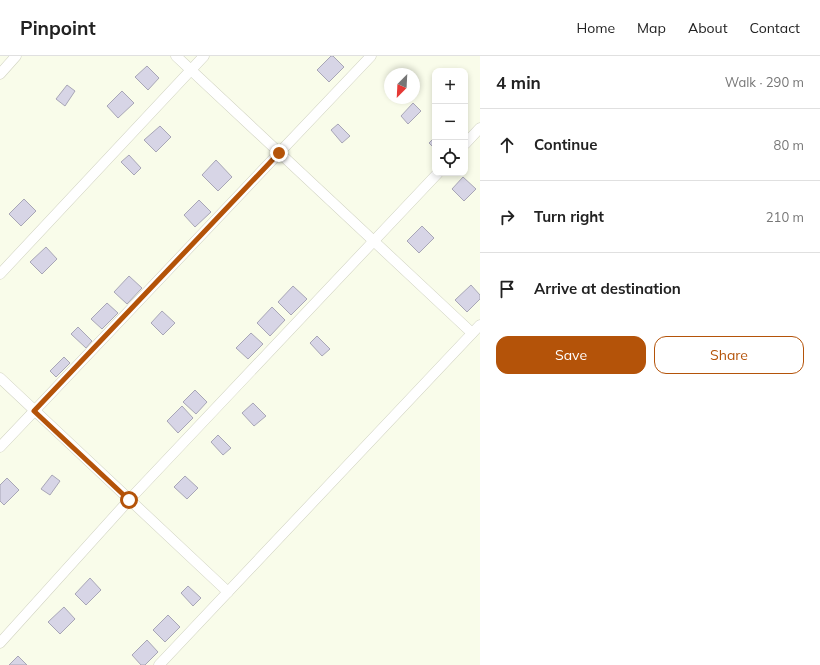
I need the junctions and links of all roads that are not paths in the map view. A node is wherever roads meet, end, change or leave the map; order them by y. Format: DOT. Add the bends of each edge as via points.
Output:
graph roads {
  1 [pos="16,56"];
  2 [pos="176,56"];
  3 [pos="204,56"];
  4 [pos="371,56"];
  5 [pos="191,70"];
  6 [pos="0,74"];
  7 [pos="480,128"];
  8 [pos="468,141"];
  9 [pos="279,153"];
  10 [pos="435,176"];
  11 [pos="374,241"];
  12 [pos="0,274"];
  13 [pos="480,325"];
  14 [pos="472,333"];
  15 [pos="0,378"];
  16 [pos="34,411"];
  17 [pos="0,447"];
  18 [pos="129,500"];
  19 [pos="228,592"];
  20 [pos="0,643"];
  21 [pos="159,665"];
  1 -- 6 [label="street"];
  2 -- 5 [label="street"];
  3 -- 5 [label="street"];
  4 -- 9 [label="street"];
  5 -- 9 [label="street"];
  5 -- 12 [label="street"];
  7 -- 8 [label="street"];
  9 -- 11 [label="street"];
  9 -- 16 [label="street"];
  10 -- 11 [label="street"];
  11 -- 14 [label="street"];
  11 -- 18 [label="street"];
  13 -- 14 [label="street"];
  14 -- 19 [label="street"];
  15 -- 16 [label="street"];
  16 -- 17 [label="street"];
  16 -- 18 [label="street"];
  18 -- 19 [label="street"];
  18 -- 20 [label="street"];
  19 -- 21 [label="street"];
}
